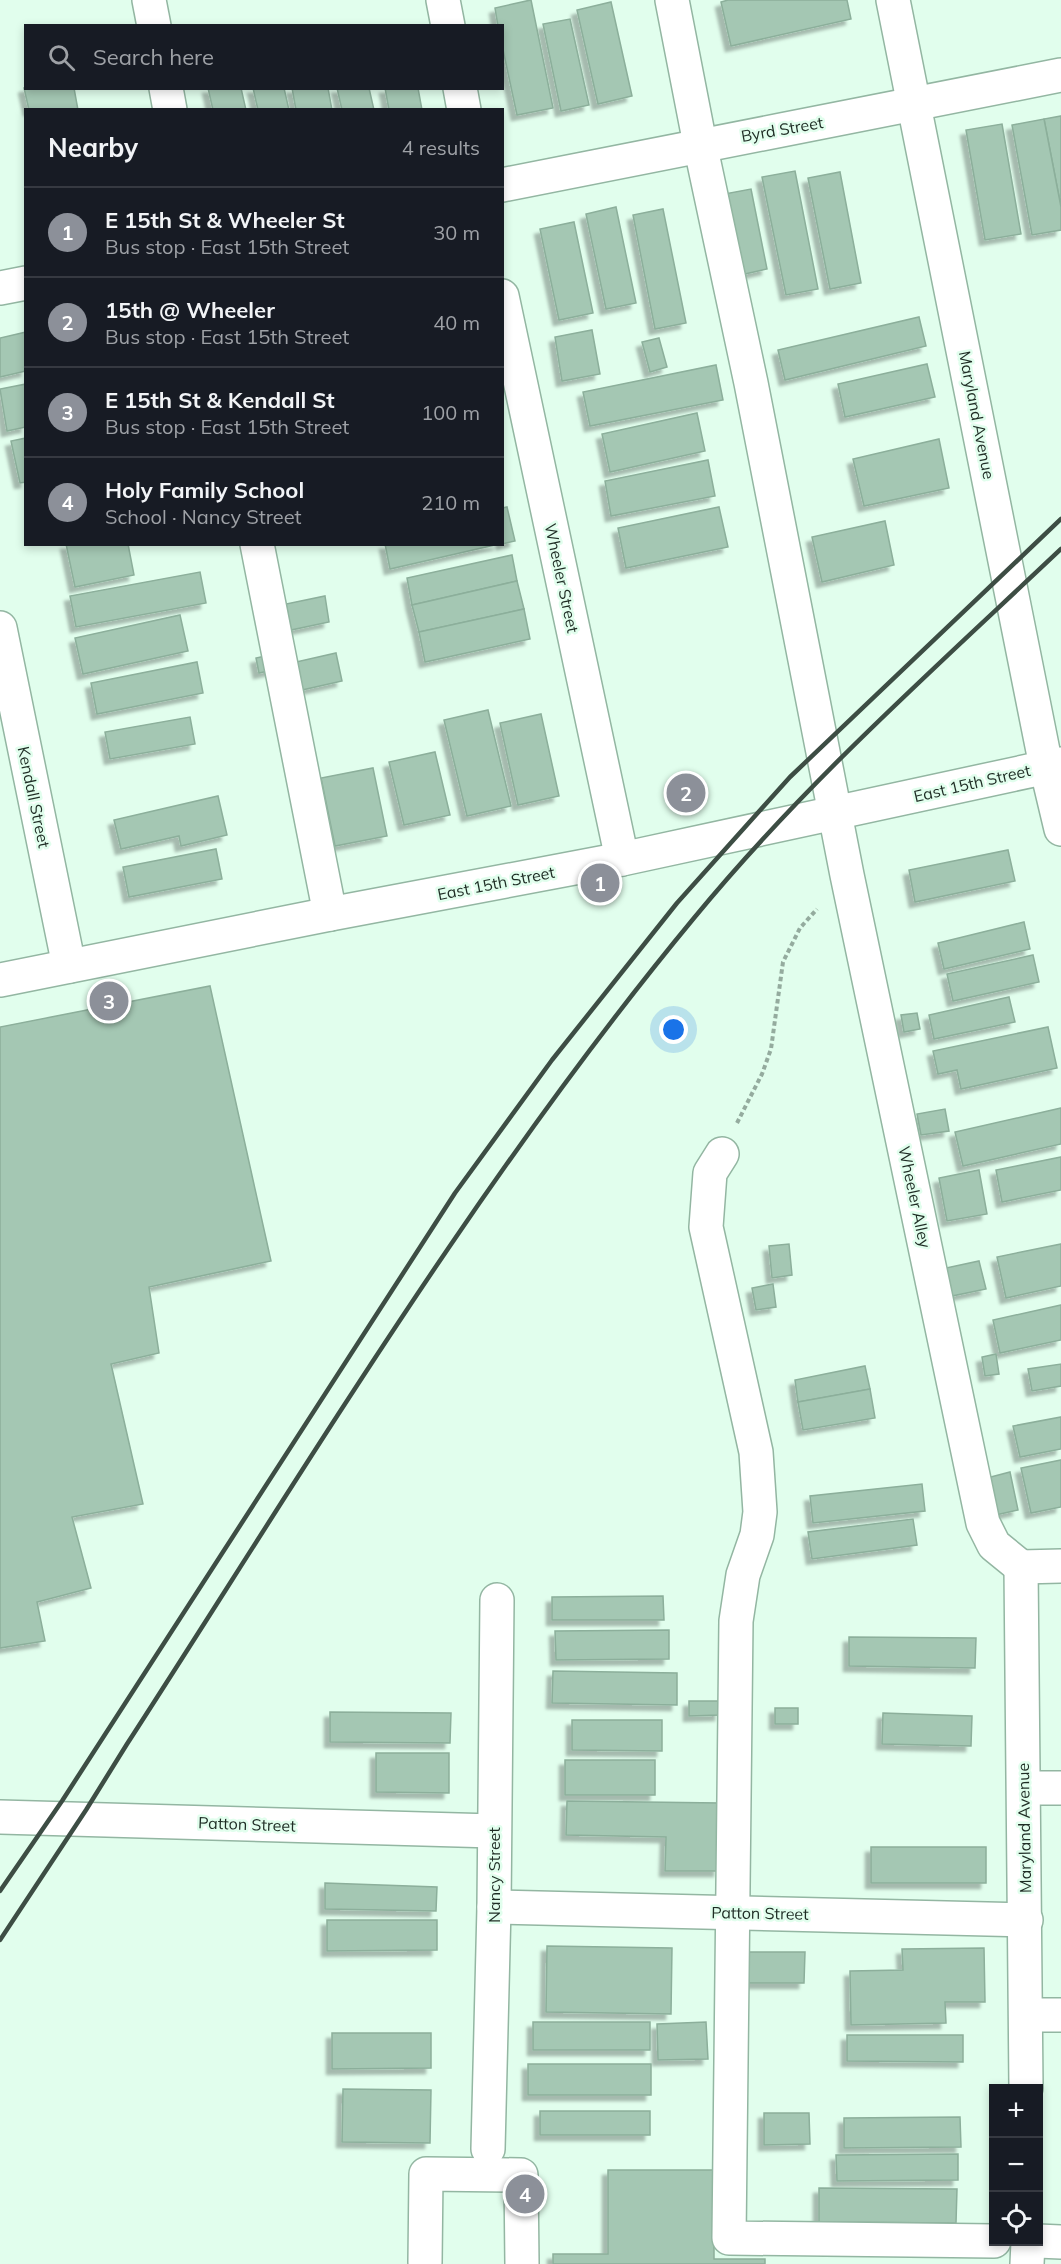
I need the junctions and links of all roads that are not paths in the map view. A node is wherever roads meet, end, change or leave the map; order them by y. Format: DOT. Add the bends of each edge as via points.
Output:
graph roads {
  1 [pos="149,0"];
  2 [pos="443,0"];
  3 [pos="672,0"];
  4 [pos="893,0"];
  5 [pos="154,24"];
  6 [pos="448,24"];
  7 [pos="1061,75"];
  8 [pos="166,90"];
  9 [pos="460,90"];
  10 [pos="915,105"];
  11 [pos="170,108"];
  12 [pos="464,108"];
  13 [pos="700,144"];
  14 [pos="504,185"];
  15 [pos="24,283"];
  16 [pos="0,288"];
  17 [pos="504,305"];
  18 [pos="257,546"];
  19 [pos="0,628"];
  20 [pos="1054,765"];
  21 [pos="835,813"];
  22 [pos="1061,829"];
  23 [pos="622,859"];
  24 [pos="330,914"];
  25 [pos="69,966"];
  26 [pos="0,980"];
  27 [pos="722,1154"];
  28 [pos="1061,1566"];
  29 [pos="1021,1567"];
  30 [pos="497,1600"];
  31 [pos="1024,1788"];
  32 [pos="1061,1788"];
  33 [pos="0,1817"];
  34 [pos="494,1831"];
  35 [pos="494,1907"];
  36 [pos="732,1913"];
  37 [pos="1026,1920"];
  38 [pos="1026,2015"];
  39 [pos="1061,2015"];
  40 [pos="1026,2084"];
  41 [pos="488,2149"];
  42 [pos="989,2241"];
  43 [pos="1043,2241"];
  44 [pos="1061,2241"];
  45 [pos="1028,2246"];
  46 [pos="425,2262"];
  47 [pos="522,2264"];
  48 [pos="1027,2264"];
  1 -- 5 [label="street"];
  2 -- 6 [label="street"];
  3 -- 13 [label="street, Wheeler Alley"];
  4 -- 10 [label="street, Maryland Avenue"];
  7 -- 10 [label="street, Byrd Street"];
  8 -- 11 [label="street"];
  9 -- 12 [label="street"];
  10 -- 13 [label="street, Byrd Street"];
  10 -- 20 [label="street, Maryland Avenue"];
  13 -- 14 [label="street, Byrd Street"];
  13 -- 21 [label="street, Wheeler Alley" via="752,383"];
  15 -- 16 [label="street"];
  17 -- 23 [label="street, Wheeler Street"];
  18 -- 24 [label="street"];
  19 -- 25 [label="street, Kendall Street"];
  20 -- 21 [label="street, East 15th Street"];
  20 -- 22 [label="street, Maryland Avenue"];
  21 -- 23 [label="street, East 15th Street"];
  21 -- 29 [label="street, Wheeler Alley" via="982,1523 994,1545"];
  23 -- 24 [label="street, East 15th Street"];
  24 -- 25 [label="street, East 15th Street"];
  25 -- 26 [label="street, East 15th Street"];
  27 -- 36 [label="street" via="710,1173 706,1227 756,1452 760,1512 758,1535 743,1575 736,1621"];
  28 -- 29 [label="street"];
  29 -- 31 [label="street, Maryland Avenue"];
  30 -- 34 [label="street, Nancy Street"];
  31 -- 32 [label="street"];
  31 -- 37 [label="street, Maryland Avenue"];
  33 -- 34 [label="street, Patton Street"];
  34 -- 35 [label="street, Nancy Street"];
  35 -- 36 [label="street, Patton Street"];
  35 -- 41 [label="street, Nancy Street"];
  36 -- 37 [label="street, Patton Street"];
  36 -- 42 [label="street" via="729,2238"];
  37 -- 38 [label="street, Maryland Avenue"];
  38 -- 39 [label="street"];
  38 -- 40 [label="street, Maryland Avenue"];
  43 -- 44 [label="street"];
  45 -- 48 [label="street"];
  46 -- 47 [label="street" via="426,2174 521,2175"];
}
